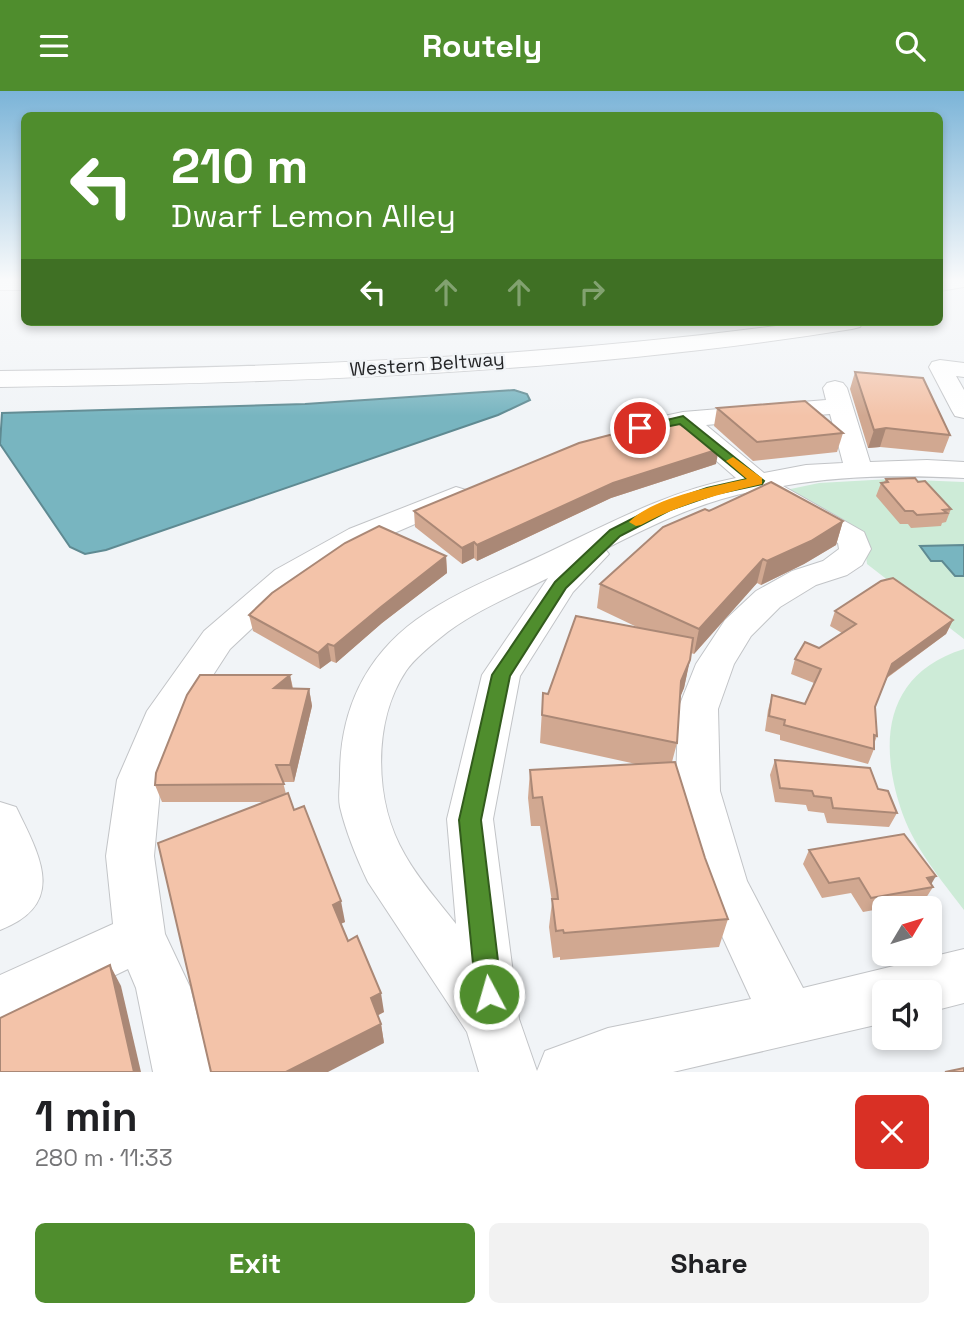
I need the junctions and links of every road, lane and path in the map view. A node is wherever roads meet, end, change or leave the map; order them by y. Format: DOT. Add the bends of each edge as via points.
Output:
graph roads {
  1 [pos="821,326"];
  2 [pos="964,370"];
  3 [pos="0,379"];
  4 [pos="964,411"];
  5 [pos="683,419"];
  6 [pos="596,440"];
  7 [pos="858,469"];
  8 [pos="964,470"];
  9 [pos="757,481"];
  10 [pos="485,484"];
  11 [pos="615,533"];
  12 [pos="0,821"];
  13 [pos="0,907"];
  14 [pos="140,937"];
  15 [pos="964,976"];
  16 [pos="942,981"];
  17 [pos="872,999"];
  18 [pos="0,1003"];
  19 [pos="491,1019"];
  20 [pos="789,1019"];
  21 [pos="182,1072"];
  22 [pos="508,1072"];
  23 [pos="566,1072"];
  1 -- 3 [label="highway, Western Beltway" via="529,358 146,378"];
  2 -- 4 [label="street" via="940,367"];
  5 -- 6 [label="street"];
  5 -- 7 [label="street" via="838,397"];
  5 -- 9 [label="street"];
  7 -- 8 [label="street"];
  7 -- 9 [label="street"];
  9 -- 11 [label="street" via="666,507"];
  9 -- 20 [label="street" via="853,539 855,549 835,568 804,578 768,599 737,628 715,664 698,709 698,791 724,886"];
  10 -- 14 [label="street" via="360,535 287,577 217,640 161,722 139,780 130,856"];
  11 -- 19 [label="street" via="560,585 501,675 470,820"];
  11 -- 19 [label="street" via="429,628 392,662 369,705 361,758 362,805 385,867"];
  12 -- 13 [label="street" via="19,881 13,898"];
  14 -- 18 [label="street"];
  14 -- 21 [label="street" via="163,987"];
  15 -- 16 [label="street"];
  17 -- 20 [label="street"];
  19 -- 22 [label="street"];
  20 -- 23 [label="street" via="608,1057"];
}
